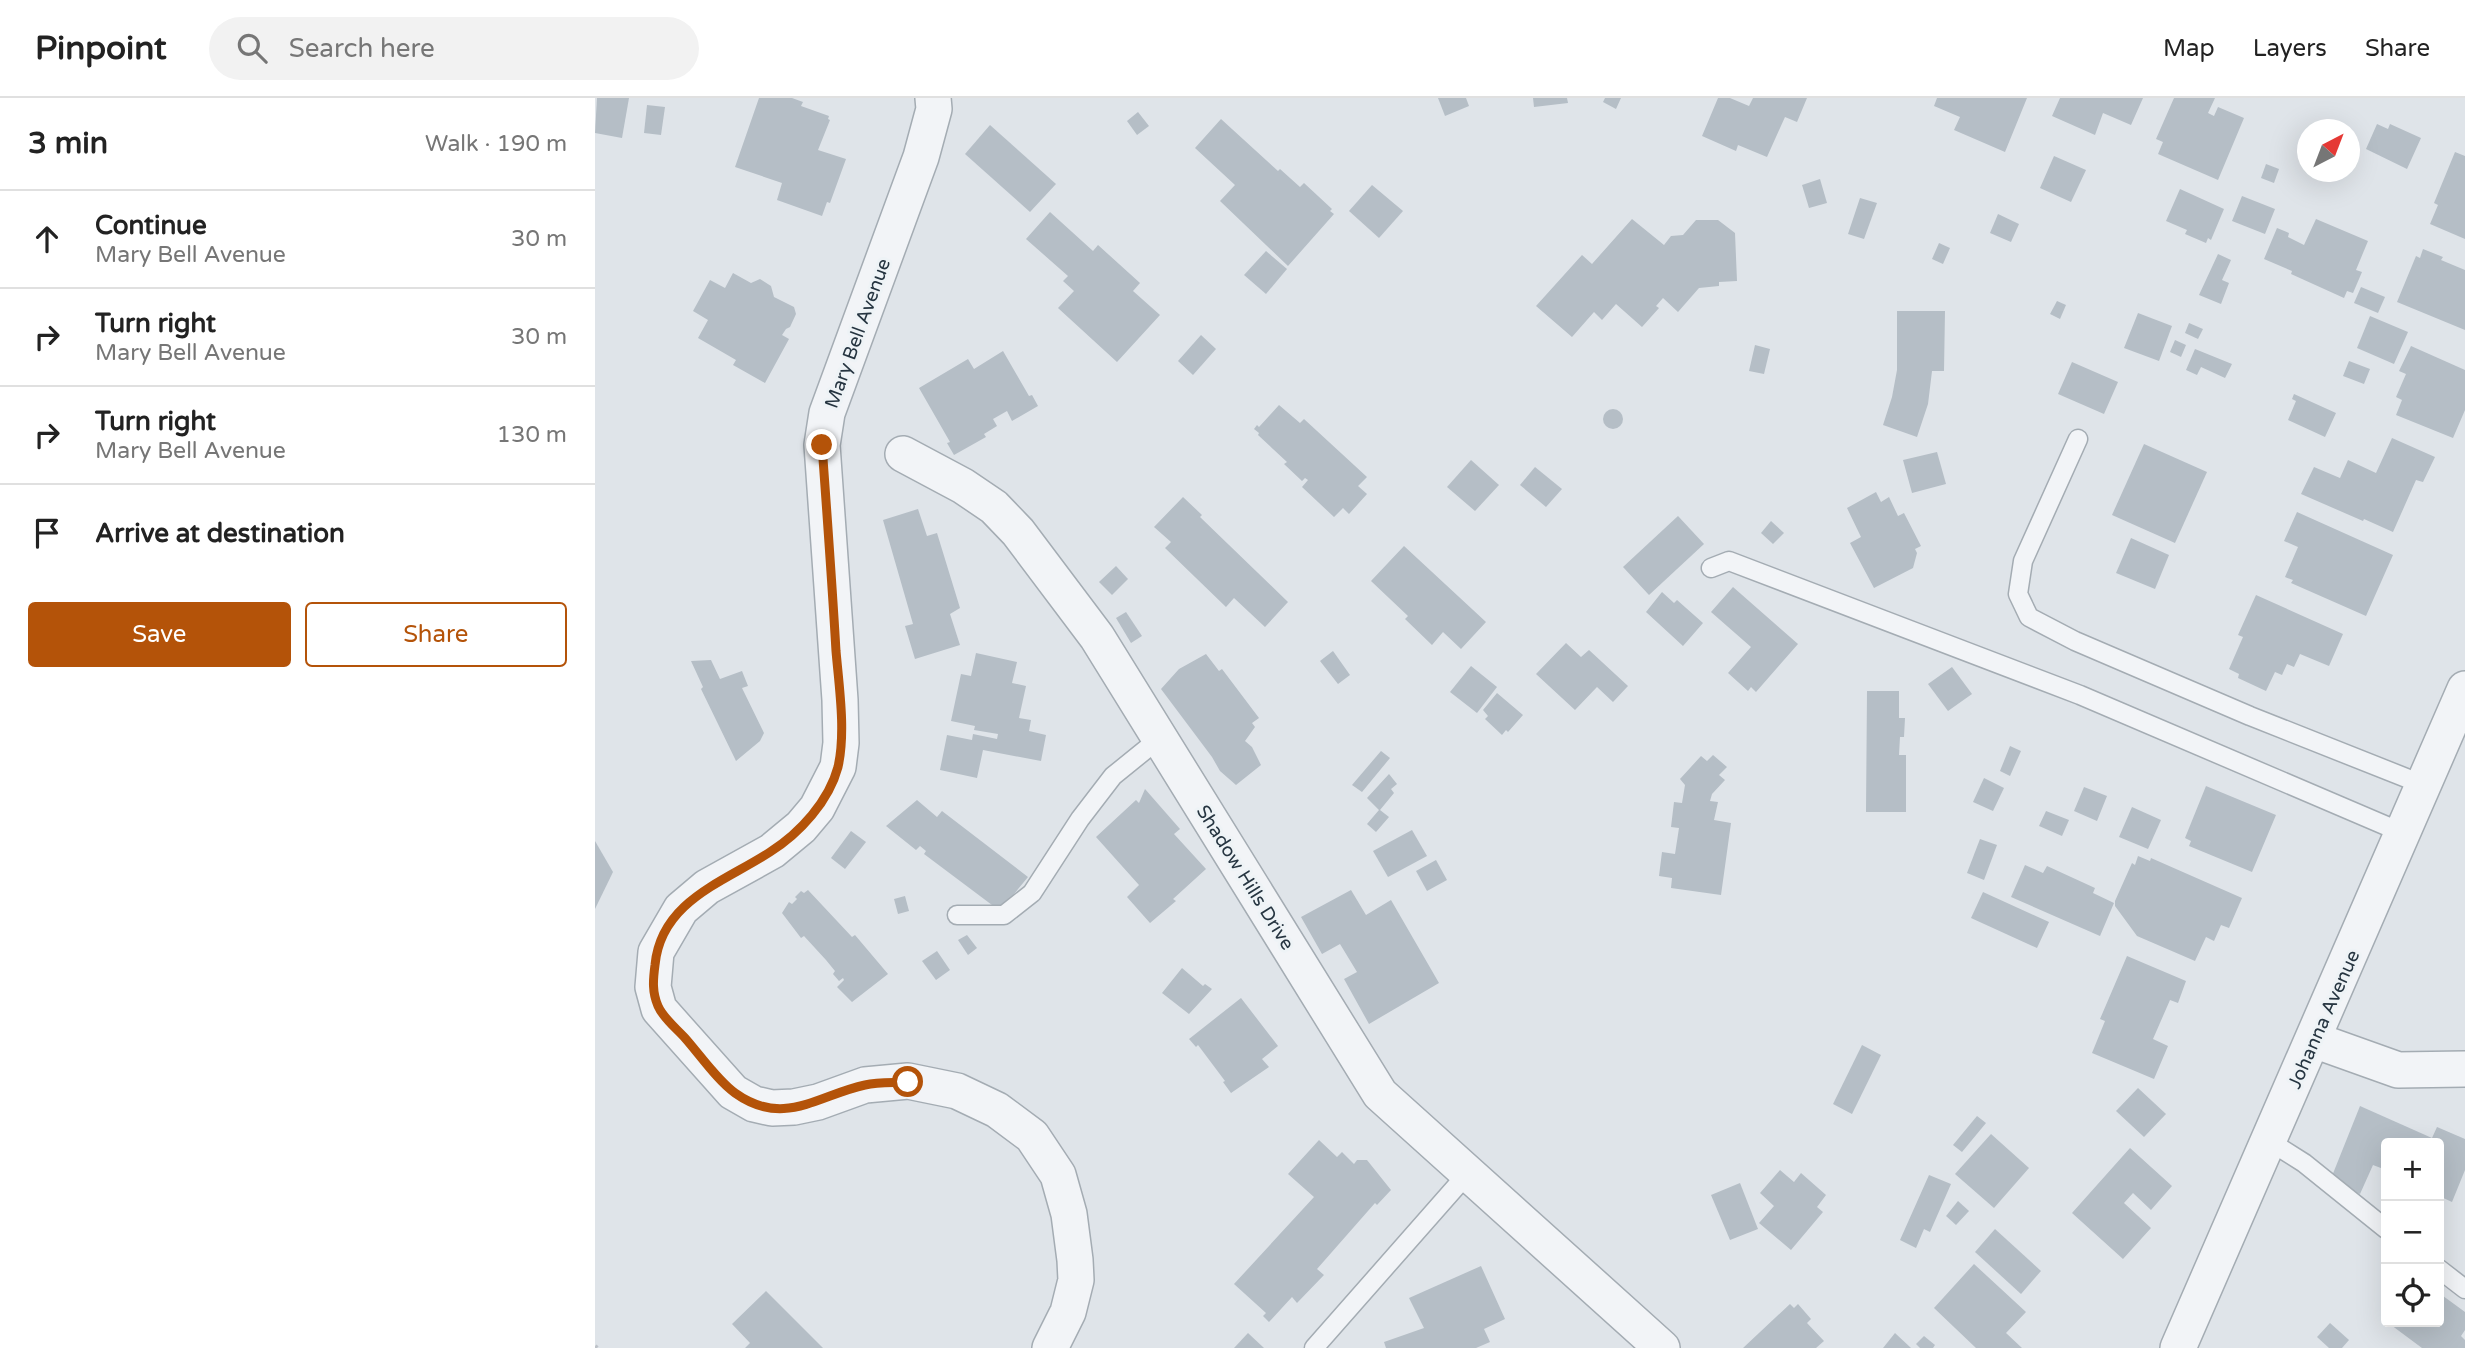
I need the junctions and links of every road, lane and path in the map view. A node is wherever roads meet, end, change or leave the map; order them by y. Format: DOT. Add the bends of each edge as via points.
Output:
graph roads {
  1 [pos="933,98"];
  2 [pos="2077,439"];
  3 [pos="903,454"];
  4 [pos="1711,568"];
  5 [pos="2465,689"];
  6 [pos="1160,738"];
  7 [pos="2424,785"];
  8 [pos="2403,833"];
  9 [pos="957,915"];
  10 [pos="2314,1040"];
  11 [pos="2465,1069"];
  12 [pos="2269,1141"];
  13 [pos="1468,1173"];
  14 [pos="2381,1225"];
  15 [pos="2444,1273"];
  16 [pos="2465,1289"];
  17 [pos="1050,1348"];
  18 [pos="1314,1348"];
  19 [pos="1662,1348"];
  20 [pos="2178,1348"];
  1 -- 17 [label="street, Mary Bell Avenue" via="921,157 827,413 822,445 840,700 838,767 817,808 801,827 681,909 656,953 653,987 659,1009 733,1092 754,1104 794,1107 865,1085 908,1082 957,1091 997,1110 1032,1136 1058,1175 1075,1260 1076,1280 1068,1312"];
  2 -- 7 [label="lane" via="2023,561 2018,594 2029,617 2250,716"];
  3 -- 6 [label="street, Shadow Hills Drive" via="984,500 1017,533 1097,637"];
  4 -- 8 [label="lane" via="1729,561 1859,610 2080,695"];
  5 -- 7 [label="street, Johanna Avenue"];
  6 -- 9 [label="lane" via="1113,776 1031,893 1004,915"];
  6 -- 13 [label="street, Shadow Hills Drive" via="1380,1094"];
  7 -- 8 [label="street, Johanna Avenue"];
  8 -- 10 [label="street, Johanna Avenue"];
  10 -- 11 [label="street" via="2398,1070"];
  10 -- 12 [label="street, Johanna Avenue"];
  12 -- 14 [label="lane"];
  12 -- 20 [label="street, Johanna Avenue"];
  13 -- 18 [label="lane"];
  13 -- 19 [label="street, Shadow Hills Drive"];
  15 -- 16 [label="lane"];
}
